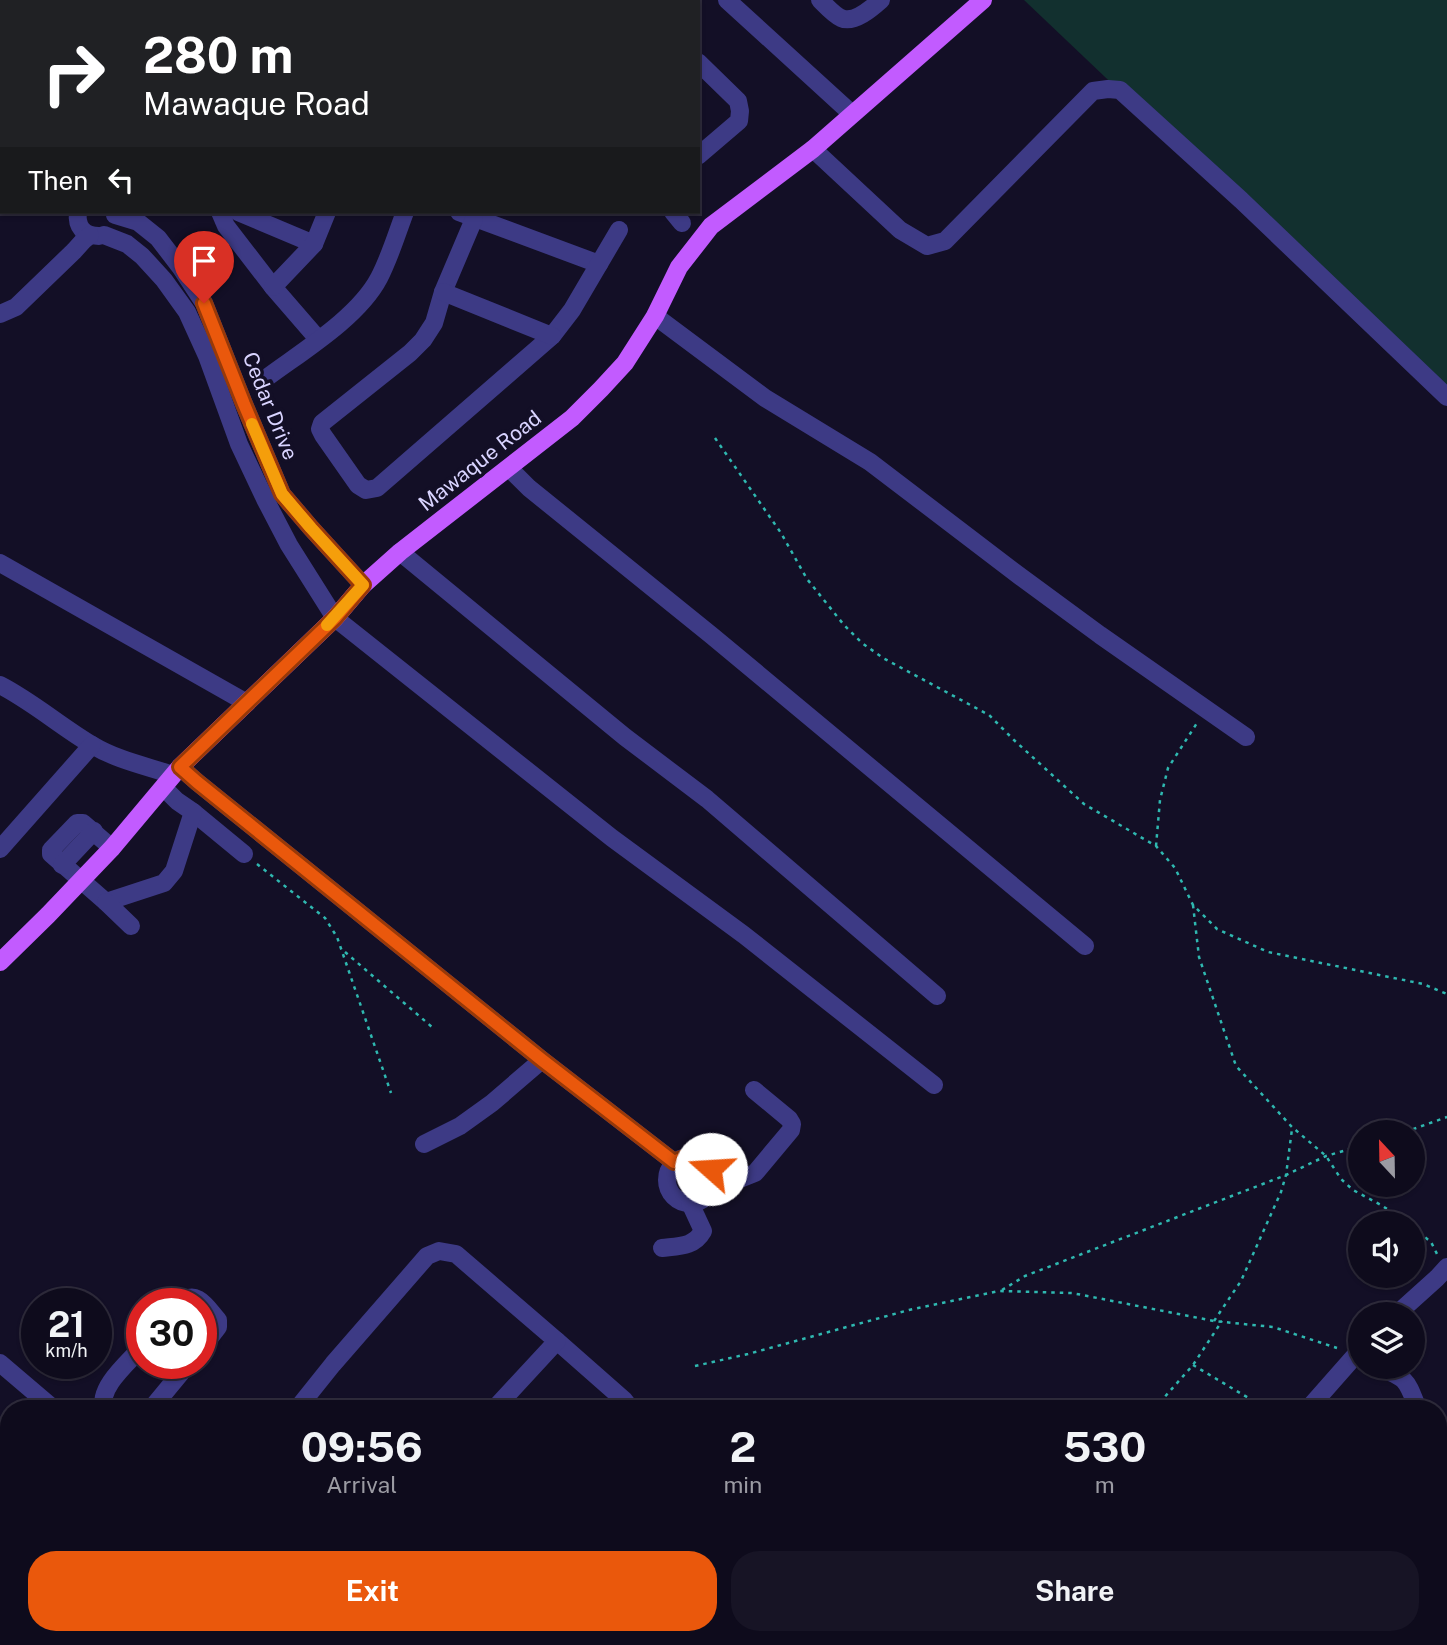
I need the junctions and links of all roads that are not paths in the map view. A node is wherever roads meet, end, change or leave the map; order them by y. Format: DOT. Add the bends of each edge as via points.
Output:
graph roads {
  1 [pos="727,0"];
  2 [pos="820,0"];
  3 [pos="881,0"];
  4 [pos="983,0"];
  5 [pos="700,64"];
  6 [pos="852,114"];
  7 [pos="813,149"];
  8 [pos="700,154"];
  9 [pos="78,214"];
  10 [pos="115,214"];
  11 [pos="221,214"];
  12 [pos="244,214"];
  13 [pos="326,214"];
  14 [pos="404,214"];
  15 [pos="467,215"];
  16 [pos="619,230"];
  17 [pos="92,237"];
  18 [pos="314,244"];
  19 [pos="599,264"];
  20 [pos="273,287"];
  21 [pos="443,292"];
  22 [pos="0,314"];
  23 [pos="655,316"];
  24 [pos="552,336"];
  25 [pos="318,339"];
  26 [pos="265,379"];
  27 [pos="1447,397"];
  28 [pos="509,468"];
  29 [pos="400,552"];
  30 [pos="0,563"];
  31 [pos="363,585"];
  32 [pos="335,618"];
  33 [pos="0,685"];
  34 [pos="247,703"];
  35 [pos="1246,737"];
  36 [pos="92,745"];
  37 [pos="173,777"];
  38 [pos="193,812"];
  39 [pos="2,842"];
  40 [pos="112,848"];
  41 [pos="244,854"];
  42 [pos="80,880"];
  43 [pos="106,902"];
  44 [pos="131,926"];
  45 [pos="1085,946"];
  46 [pos="0,962"];
  47 [pos="937,996"];
  48 [pos="542,1060"];
  49 [pos="934,1085"];
  50 [pos="754,1090"];
  51 [pos="424,1144"];
  52 [pos="674,1162"];
  53 [pos="714,1179"];
  54 [pos="690,1203"];
  55 [pos="662,1248"];
  56 [pos="1446,1268"];
  57 [pos="1425,1288"];
  58 [pos="1447,1291"];
  59 [pos="1410,1302"];
  60 [pos="557,1341"];
  61 [pos="0,1363"];
  62 [pos="126,1365"];
  63 [pos="1348,1365"];
  64 [pos="176,1379"];
  65 [pos="1403,1379"];
  66 [pos="37,1400"];
  67 [pos="102,1400"];
  68 [pos="158,1400"];
  69 [pos="304,1400"];
  70 [pos="502,1400"];
  71 [pos="624,1400"];
  72 [pos="1316,1400"];
  73 [pos="1414,1400"];
  1 -- 6 [label="street"];
  2 -- 3 [label="street" via="845,20"];
  4 -- 6 [label="main road, Mawaque Road"];
  5 -- 8 [label="street" via="738,101 740,111 738,121"];
  6 -- 7 [label="main road, Mawaque Road"];
  7 -- 23 [label="main road, Mawaque Road" via="711,226 680,267"];
  7 -- 27 [label="street" via="900,230 927,246 945,241 1093,91 1120,90"];
  9 -- 17 [label="street" via="78,223"];
  10 -- 17 [label="street" via="113,227"];
  10 -- 31 [label="street, Cedar Drive" via="138,222 158,238 181,268 204,303 282,494"];
  11 -- 20 [label="street"];
  12 -- 18 [label="street"];
  13 -- 18 [label="street"];
  14 -- 25 [label="street" via="379,279 350,314"];
  15 -- 19 [label="street"];
  15 -- 21 [label="street"];
  16 -- 19 [label="street"];
  17 -- 22 [label="street" via="16,307"];
  17 -- 32 [label="street, Cedar Drive" via="127,244 164,280 187,313 265,499"];
  18 -- 20 [label="street"];
  19 -- 24 [label="street"];
  20 -- 25 [label="street"];
  21 -- 24 [label="street"];
  21 -- 24 [label="street" via="434,323 423,340 322,423 323,435 366,490 377,488"];
  23 -- 28 [label="main road, Mawaque Road" via="601,390"];
  23 -- 35 [label="street" via="765,398 870,462 1021,577"];
  25 -- 26 [label="street"];
  28 -- 29 [label="main road, Mawaque Road"];
  28 -- 45 [label="street"];
  29 -- 31 [label="main road, Mawaque Road"];
  29 -- 47 [label="street" via="707,799"];
  30 -- 34 [label="street"];
  31 -- 32 [label="main road, Mawaque Road"];
  32 -- 34 [label="main road, Mawaque Road"];
  32 -- 49 [label="street, Cedar Drive"];
  33 -- 36 [label="street"];
  34 -- 37 [label="main road, Mawaque Road"];
  36 -- 37 [label="street"];
  36 -- 39 [label="street"];
  37 -- 38 [label="street" via="177,801"];
  37 -- 40 [label="main road, Mawaque Road"];
  37 -- 48 [label="street" via="197,782"];
  38 -- 41 [label="street"];
  38 -- 43 [label="street" via="169,878"];
  40 -- 42 [label="main road, Mawaque Road"];
  40 -- 42 [label="street" via="93,831 62,865"];
  42 -- 43 [label="street"];
  42 -- 46 [label="main road, Mawaque Road"];
  43 -- 44 [label="street"];
  48 -- 51 [label="street" via="460,1126"];
  48 -- 52 [label="street"];
  50 -- 53 [label="street" via="789,1119 791,1130 755,1172 740,1179"];
  52 -- 53 [label="street" via="695,1157 711,1169"];
  52 -- 54 [label="street" via="667,1176 670,1192"];
  53 -- 54 [label="street" via="704,1199"];
  54 -- 55 [label="street" via="703,1231 698,1240"];
  56 -- 57 [label="street"];
  57 -- 58 [label="street"];
  57 -- 59 [label="street"];
  60 -- 69 [label="street" via="456,1254 439,1251 427,1256"];
  60 -- 70 [label="street"];
  60 -- 71 [label="street"];
  61 -- 66 [label="street"];
  62 -- 67 [label="street"];
  63 -- 72 [label="street"];
  64 -- 68 [label="street"];
  65 -- 73 [label="street"];
}
